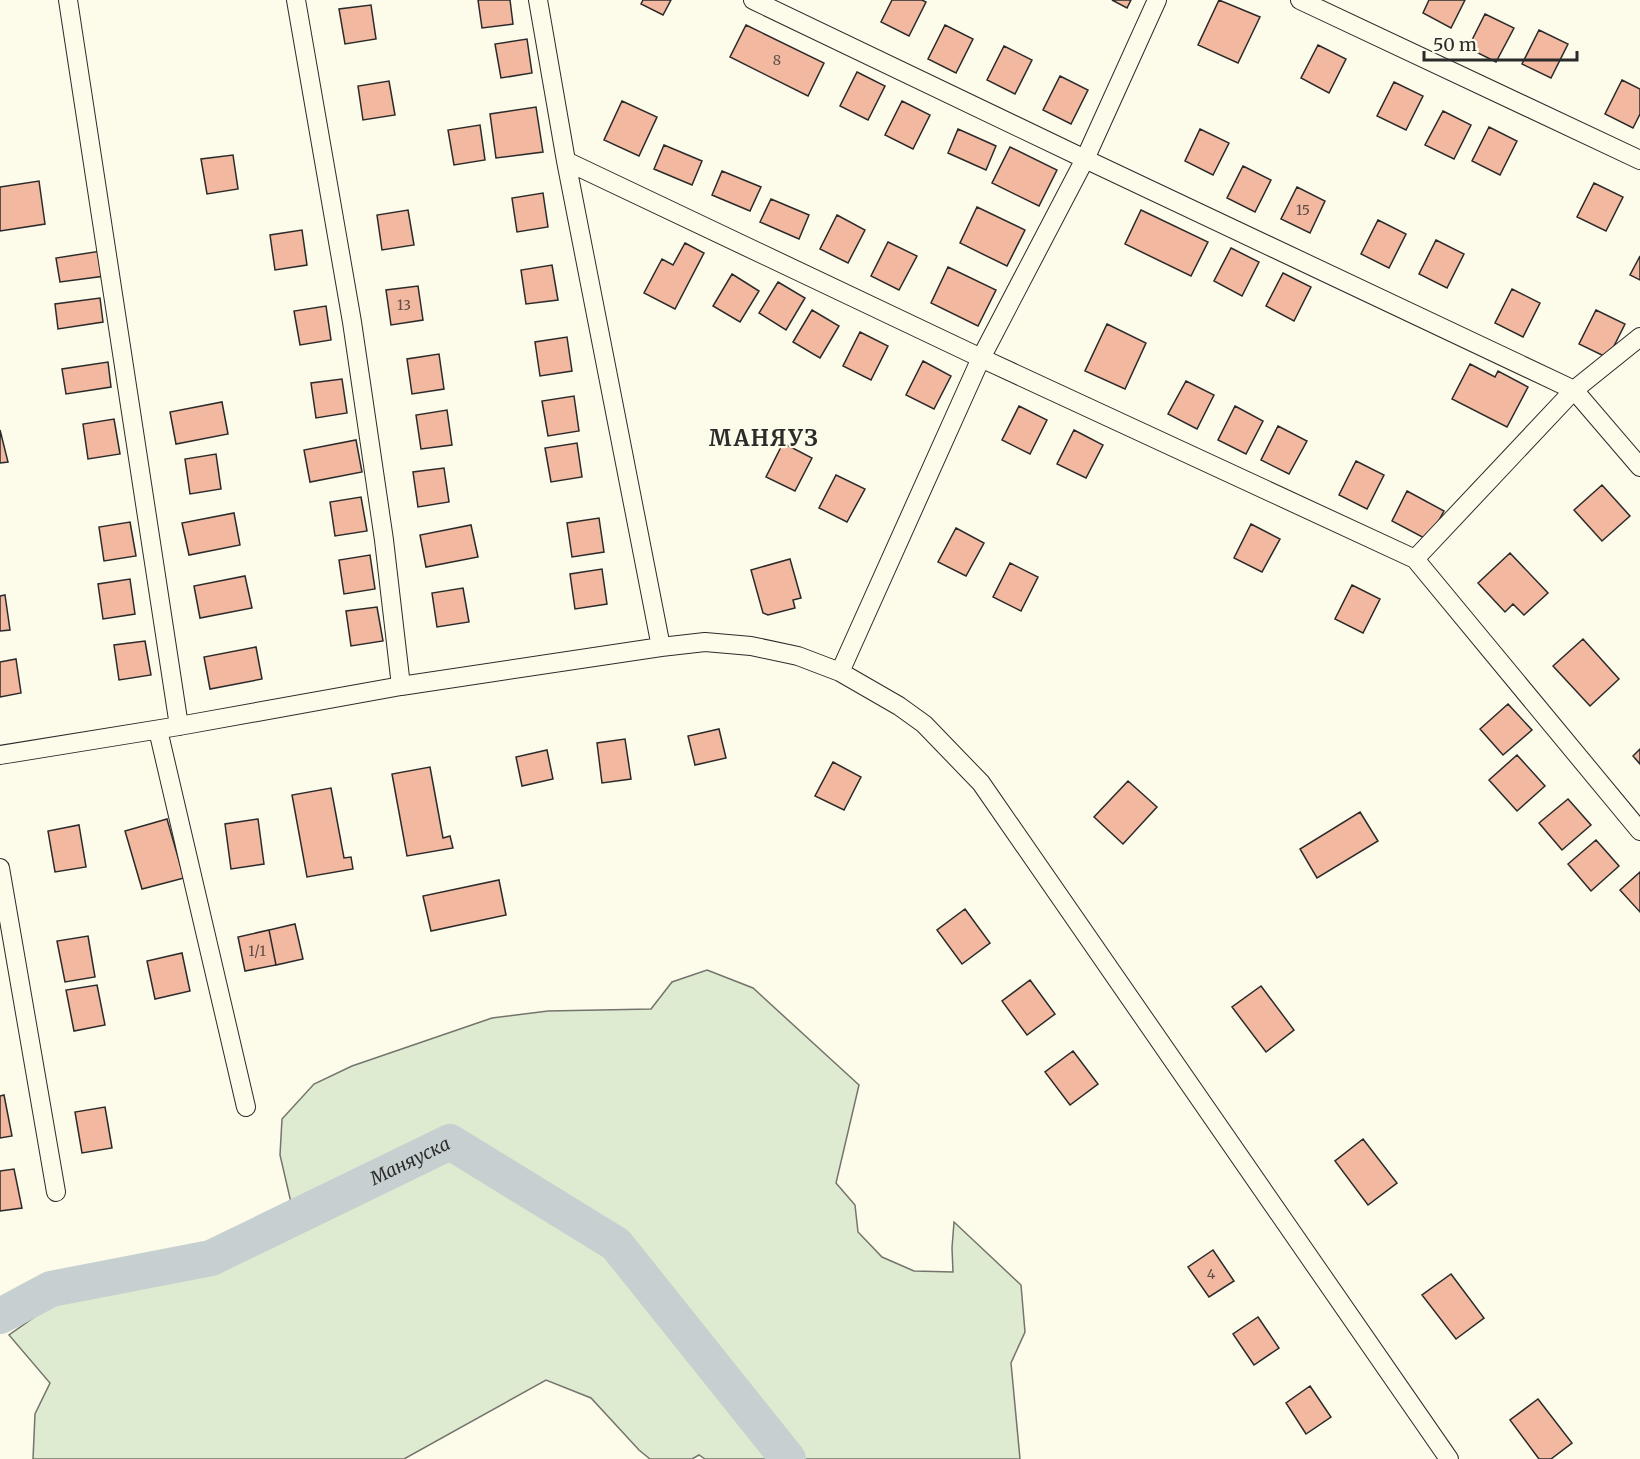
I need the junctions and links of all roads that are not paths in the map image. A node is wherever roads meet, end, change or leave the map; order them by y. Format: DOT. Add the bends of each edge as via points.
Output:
graph roads {
  1 [pos="68,0"];
  2 [pos="296,0"];
  3 [pos="538,0"];
  4 [pos="753,0"];
  5 [pos="1157,0"];
  6 [pos="1300,0"];
  7 [pos="1085,159"];
  8 [pos="1640,160"];
  9 [pos="566,161"];
  10 [pos="1640,337"];
  11 [pos="981,358"];
  12 [pos="1574,390"];
  13 [pos="1640,467"];
  14 [pos="1415,560"];
  15 [pos="661,647"];
  16 [pos="840,672"];
  17 [pos="401,686"];
  18 [pos="179,726"];
  19 [pos="158,730"];
  20 [pos="0,755"];
  21 [pos="1640,831"];
  22 [pos="0,868"];
  23 [pos="246,1107"];
  24 [pos="56,1192"];
  25 [pos="1449,1459"];
  1 -- 18 [label="street"];
  2 -- 17 [label="street" via="353,333"];
  3 -- 9 [label="street"];
  4 -- 7 [label="street"];
  5 -- 7 [label="street"];
  6 -- 8 [label="street"];
  7 -- 11 [label="street"];
  7 -- 12 [label="street"];
  9 -- 11 [label="street"];
  9 -- 15 [label="street"];
  10 -- 12 [label="street"];
  11 -- 14 [label="street"];
  11 -- 16 [label="street"];
  12 -- 13 [label="street"];
  12 -- 14 [label="street"];
  14 -- 21 [label="street"];
  15 -- 16 [label="street" via="705,642 751,646 798,656"];
  15 -- 17 [label="street"];
  16 -- 25 [label="street" via="924,724 981,783"];
  17 -- 18 [label="street"];
  18 -- 19 [label="street"];
  19 -- 20 [label="street"];
  19 -- 23 [label="street"];
  22 -- 24 [label="street"];
}
